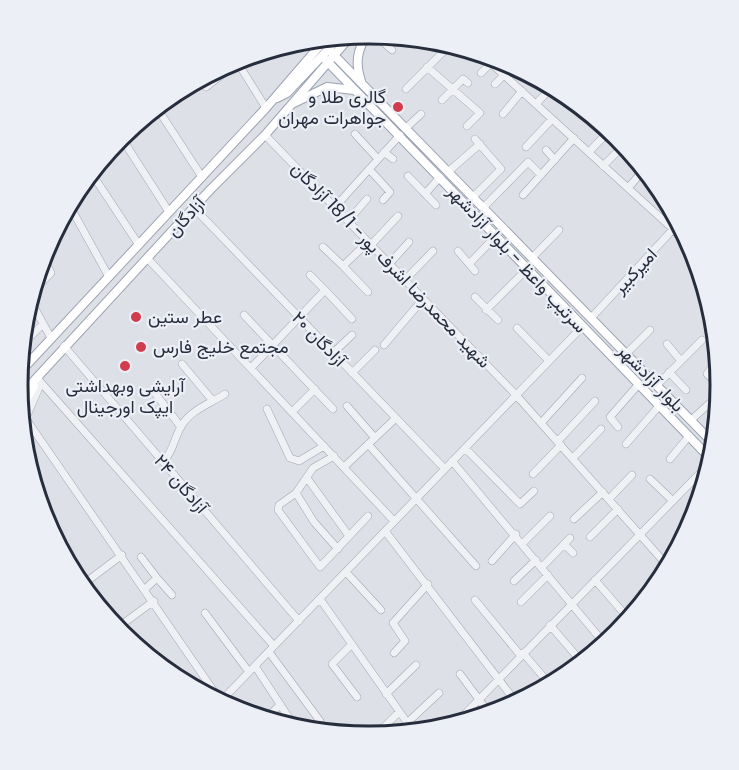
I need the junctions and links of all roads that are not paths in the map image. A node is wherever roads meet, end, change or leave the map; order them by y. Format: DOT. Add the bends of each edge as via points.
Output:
graph roads {
  1 [pos="361,44"];
  2 [pos="386,45"];
  3 [pos="392,50"];
  4 [pos="324,51"];
  5 [pos="442,52"];
  6 [pos="488,66"];
  7 [pos="427,67"];
  8 [pos="242,69"];
  9 [pos="498,69"];
  10 [pos="481,73"];
  11 [pos="506,73"];
  12 [pos="504,75"];
  13 [pos="468,83"];
  14 [pos="495,84"];
  15 [pos="209,85"];
  16 [pos="206,87"];
  17 [pos="361,88"];
  18 [pos="406,89"];
  19 [pos="453,90"];
  20 [pos="522,91"];
  21 [pos="546,93"];
  22 [pos="442,100"];
  23 [pos="536,104"];
  24 [pos="268,105"];
  25 [pos="290,105"];
  26 [pos="421,114"];
  27 [pos="503,114"];
  28 [pos="161,115"];
  29 [pos="552,119"];
  30 [pos="467,126"];
  31 [pos="403,131"];
  32 [pos="265,135"];
  33 [pos="354,135"];
  34 [pos="603,137"];
  35 [pos="574,138"];
  36 [pos="127,146"];
  37 [pos="526,147"];
  38 [pos="546,150"];
  39 [pos="618,151"];
  40 [pos="384,152"];
  41 [pos="589,152"];
  42 [pos="378,159"];
  43 [pos="393,159"];
  44 [pos="555,159"];
  45 [pos="603,166"];
  46 [pos="369,169"];
  47 [pos="449,171"];
  48 [pos="541,175"];
  49 [pos="408,176"];
  50 [pos="639,176"];
  51 [pos="202,177"];
  52 [pos="440,177"];
  53 [pos="96,181"];
  54 [pos="628,188"];
  55 [pos="426,194"];
  56 [pos="523,195"];
  57 [pos="474,196"];
  58 [pos="367,199"];
  59 [pos="383,200"];
  60 [pos="436,205"];
  61 [pos="335,207"];
  62 [pos="484,207"];
  63 [pos="194,208"];
  64 [pos="169,212"];
  65 [pos="74,214"];
  66 [pos="398,216"];
  67 [pos="348,221"];
  68 [pos="669,222"];
  69 [pos="559,230"];
  70 [pos="673,231"];
  71 [pos="496,236"];
  72 [pos="409,242"];
  73 [pos="370,243"];
  74 [pos="139,245"];
  75 [pos="323,247"];
  76 [pos="433,251"];
  77 [pos="458,251"];
  78 [pos="533,257"];
  79 [pos="148,259"];
  80 [pos="389,264"];
  81 [pos="469,264"];
  82 [pos="343,266"];
  83 [pos="526,269"];
  84 [pos="475,271"];
  85 [pos="310,275"];
  86 [pos="109,277"];
  87 [pos="405,280"];
  88 [pos="325,290"];
  89 [pos="368,292"];
  90 [pos="475,297"];
  91 [pos="423,299"];
  92 [pos="486,310"];
  93 [pos="36,312"];
  94 [pos="244,315"];
  95 [pos="592,316"];
  96 [pos="300,319"];
  97 [pos="352,319"];
  98 [pos="498,320"];
  99 [pos="43,324"];
  100 [pos="518,328"];
  101 [pos="581,328"];
  102 [pos="650,330"];
  103 [pos="32,335"];
  104 [pos="352,335"];
  105 [pos="51,338"];
  106 [pos="702,340"];
  107 [pos="667,344"];
  108 [pos="384,345"];
  109 [pos="64,346"];
  110 [pos="273,346"];
  111 [pos="375,350"];
  112 [pos="333,353"];
  113 [pos="627,353"];
  114 [pos="549,361"];
  115 [pos="681,361"];
  116 [pos="29,362"];
  117 [pos="183,364"];
  118 [pos="251,368"];
  119 [pos="669,372"];
  120 [pos="352,373"];
  121 [pos="582,378"];
  122 [pos="39,381"];
  123 [pos="638,385"];
  124 [pos="657,385"];
  125 [pos="315,389"];
  126 [pos="28,390"];
  127 [pos="686,390"];
  128 [pos="154,392"];
  129 [pos="225,394"];
  130 [pos="516,395"];
  131 [pos="29,397"];
  132 [pos="595,401"];
  133 [pos="213,402"];
  134 [pos="710,403"];
  135 [pos="347,406"];
  136 [pos="659,406"];
  137 [pos="29,408"];
  138 [pos="267,409"];
  139 [pos="333,409"];
  140 [pos="292,412"];
  141 [pos="396,418"];
  142 [pos="691,420"];
  143 [pos="542,422"];
  144 [pos="31,427"];
  145 [pos="181,427"];
  146 [pos="618,427"];
  147 [pos="600,429"];
  148 [pos="689,436"];
  149 [pos="707,437"];
  150 [pos="375,438"];
  151 [pos="559,443"];
  152 [pos="368,444"];
  153 [pos="626,444"];
  154 [pos="324,446"];
  155 [pos="465,448"];
  156 [pos="704,452"];
  157 [pos="334,456"];
  158 [pos="573,458"];
  159 [pos="670,459"];
  160 [pos="452,461"];
  161 [pos="163,462"];
  162 [pos="344,467"];
  163 [pos="445,469"];
  164 [pos="533,474"];
  165 [pos="632,475"];
  166 [pos="698,475"];
  167 [pos="307,478"];
  168 [pos="650,479"];
  169 [pos="534,491"];
  170 [pos="603,492"];
  171 [pos="296,493"];
  172 [pos="417,497"];
  173 [pos="609,499"];
  174 [pos="673,501"];
  175 [pos="618,509"];
  176 [pos="368,516"];
  177 [pos="550,516"];
  178 [pos="574,519"];
  179 [pos="394,521"];
  180 [pos="385,531"];
  181 [pos="516,534"];
  182 [pos="640,534"];
  183 [pos="349,536"];
  184 [pos="590,537"];
  185 [pos="523,543"];
  186 [pos="338,549"];
  187 [pos="573,553"];
  188 [pos="122,555"];
  189 [pos="141,557"];
  190 [pos="536,560"];
  191 [pos="662,560"];
  192 [pos="492,561"];
  193 [pos="476,566"];
  194 [pos="542,567"];
  195 [pos="346,572"];
  196 [pos="548,575"];
  197 [pos="90,579"];
  198 [pos="158,579"];
  199 [pos="595,580"];
  200 [pos="514,581"];
  201 [pos="428,584"];
  202 [pos="145,589"];
  203 [pos="172,595"];
  204 [pos="320,599"];
  205 [pos="475,600"];
  206 [pos="154,601"];
  207 [pos="521,602"];
  208 [pos="571,604"];
  209 [pos="381,610"];
  210 [pos="205,613"];
  211 [pos="623,613"];
  212 [pos="298,621"];
  213 [pos="125,622"];
  214 [pos="550,625"];
  215 [pos="599,637"];
  216 [pos="352,644"];
  217 [pos="271,649"];
  218 [pos="394,652"];
  219 [pos="522,654"];
  220 [pos="577,656"];
  221 [pos="416,665"];
  222 [pos="252,669"];
  223 [pos="460,674"];
  224 [pos="544,678"];
  225 [pos="498,679"];
  226 [pos="212,687"];
  227 [pos="439,693"];
  228 [pos="227,694"];
  229 [pos="386,694"];
  230 [pos="511,695"];
  231 [pos="357,697"];
  232 [pos="479,699"];
  233 [pos="280,705"];
  234 [pos="484,706"];
  235 [pos="467,711"];
  236 [pos="273,712"];
  237 [pos="399,712"];
  238 [pos="287,715"];
  239 [pos="320,721"];
  240 [pos="412,723"];
  241 [pos="407,724"];
  242 [pos="386,725"];
  1 -- 17 [label="main road" via="357,69"];
  2 -- 3 [label="street"];
  4 -- 17 [label="main road, سرتیپ واعظ - بلوار آزادشهر"];
  4 -- 24 [label="main road, آزادگان"];
  4 -- 25 [label="main road, آزادگان"];
  5 -- 7 [label="street"];
  6 -- 10 [label="street"];
  7 -- 18 [label="street"];
  7 -- 19 [label="street"];
  8 -- 24 [label="street"];
  9 -- 12 [label="street"];
  11 -- 12 [label="street"];
  12 -- 14 [label="street"];
  12 -- 20 [label="street"];
  13 -- 19 [label="street" via="463,79"];
  15 -- 16 [label="street"];
  17 -- 25 [label="main road" via="327,87"];
  17 -- 31 [label="main road, سرتیپ واعظ - بلوار آزادشهر"];
  19 -- 22 [label="street"];
  19 -- 30 [label="street" via="480,113"];
  20 -- 23 [label="street"];
  20 -- 27 [label="street"];
  21 -- 23 [label="street"];
  23 -- 29 [label="street"];
  24 -- 51 [label="main road, آزادگان"];
  25 -- 32 [label="main road, آزادگان"];
  26 -- 31 [label="street"];
  28 -- 51 [label="street"];
  29 -- 35 [label="street"];
  29 -- 37 [label="street"];
  31 -- 40 [label="street"];
  31 -- 47 [label="main road, سرتیپ واعظ - بلوار آزادشهر"];
  31 -- 52 [label="main road, سرتیپ واعظ - بلوار آزادشهر"];
  32 -- 61 [label="street, شهید محمدرضا اشرف پور- 18/1 آزادگان"];
  32 -- 63 [label="main road, آزادگان"];
  33 -- 42 [label="street"];
  34 -- 41 [label="street"];
  35 -- 41 [label="street"];
  35 -- 44 [label="street"];
  36 -- 64 [label="street"];
  38 -- 44 [label="street"];
  39 -- 45 [label="street"];
  40 -- 42 [label="street"];
  40 -- 43 [label="street"];
  41 -- 45 [label="street"];
  42 -- 46 [label="street"];
  44 -- 48 [label="street"];
  45 -- 54 [label="street"];
  46 -- 59 [label="street" via="390,192"];
  46 -- 61 [label="street"];
  47 -- 57 [label="main road, سرتیپ واعظ - بلوار آزادشهر"];
  47 -- 57 [label="street" via="477,141 501,169"];
  48 -- 56 [label="street"];
  48 -- 62 [label="street" via="528,162"];
  49 -- 55 [label="street"];
  50 -- 54 [label="street"];
  51 -- 64 [label="main road, آزادگان"];
  52 -- 55 [label="street"];
  52 -- 71 [label="main road, سرتیپ واعظ - بلوار آزادشهر"];
  53 -- 74 [label="street"];
  54 -- 68 [label="street"];
  55 -- 60 [label="street"];
  57 -- 62 [label="main road, سرتیپ واعظ - بلوار آزادشهر"];
  58 -- 67 [label="street"];
  61 -- 67 [label="street, شهید محمدرضا اشرف پور- 18/1 آزادگان"];
  62 -- 78 [label="main road, سرتیپ واعظ - بلوار آزادشهر"];
  63 -- 79 [label="main road, آزادگان"];
  63 -- 96 [label="street, ۲۰ آزادگان"];
  64 -- 74 [label="main road, آزادگان"];
  65 -- 86 [label="street"];
  66 -- 73 [label="street"];
  67 -- 73 [label="street, شهید محمدرضا اشرف پور- 18/1 آزادگان"];
  69 -- 78 [label="street"];
  70 -- 95 [label="street, امیرکبیر"];
  71 -- 81 [label="street"];
  71 -- 83 [label="main road, سرتیپ واعظ - بلوار آزادشهر"];
  72 -- 80 [label="street"];
  73 -- 80 [label="street, شهید محمدرضا اشرف پور- 18/1 آزادگان"];
  73 -- 82 [label="street"];
  74 -- 86 [label="main road, آزادگان"];
  75 -- 82 [label="street"];
  76 -- 87 [label="street"];
  77 -- 81 [label="street"];
  78 -- 95 [label="main road, سرتیپ واعظ - بلوار آزادشهر"];
  79 -- 109 [label="main road, آزادگان"];
  79 -- 118 [label="street"];
  80 -- 87 [label="street, شهید محمدرضا اشرف پور- 18/1 آزادگان"];
  81 -- 84 [label="street"];
  82 -- 89 [label="street"];
  83 -- 92 [label="street"];
  83 -- 101 [label="main road, سرتیپ واعظ - بلوار آزادشهر"];
  85 -- 88 [label="street"];
  86 -- 105 [label="main road, آزادگان"];
  87 -- 91 [label="street, شهید محمدرضا اشرف پور- 18/1 آزادگان"];
  88 -- 96 [label="street"];
  88 -- 97 [label="street"];
  90 -- 92 [label="street"];
  91 -- 108 [label="street"];
  91 -- 130 [label="street, شهید محمدرضا اشرف پور- 18/1 آزادگان"];
  92 -- 98 [label="street"];
  93 -- 99 [label="street"];
  94 -- 110 [label="street"];
  95 -- 113 [label="main road, بلوار آزادشهر"];
  96 -- 110 [label="street"];
  96 -- 112 [label="street, ۲۰ آزادگان"];
  99 -- 103 [label="street"];
  99 -- 105 [label="street"];
  100 -- 114 [label="street"];
  101 -- 114 [label="street"];
  101 -- 123 [label="main road, سرتیپ واعظ - بلوار آزادشهر"];
  102 -- 113 [label="street"];
  104 -- 112 [label="street"];
  105 -- 116 [label="main road, آزادگان"];
  106 -- 115 [label="street"];
  107 -- 115 [label="street"];
  109 -- 122 [label="main road, آزادگان"];
  109 -- 161 [label="street, ۲۴ آزادگان"];
  110 -- 118 [label="street"];
  110 -- 125 [label="street"];
  111 -- 120 [label="street"];
  112 -- 120 [label="street, ۲۰ آزادگان"];
  113 -- 124 [label="main road, بلوار آزادشهر"];
  114 -- 130 [label="street"];
  115 -- 119 [label="street"];
  117 -- 133 [label="street"];
  118 -- 140 [label="street"];
  119 -- 124 [label="street"];
  119 -- 127 [label="street"];
  120 -- 141 [label="street, ۲۰ آزادگان"];
  121 -- 143 [label="street"];
  122 -- 126 [label="main road, آزادگان"];
  122 -- 131 [label="main road"];
  122 -- 137 [label="street"];
  122 -- 217 [label="street"];
  123 -- 136 [label="main road, سرتیپ واعظ - بلوار آزادشهر"];
  123 -- 146 [label="street" via="610,417"];
  124 -- 142 [label="main road, بلوار آزادشهر"];
  125 -- 139 [label="street"];
  125 -- 140 [label="street"];
  128 -- 145 [label="street"];
  129 -- 133 [label="street"];
  130 -- 143 [label="street, شهید محمدرضا اشرف پور- 18/1 آزادگان"];
  130 -- 155 [label="street"];
  132 -- 151 [label="street"];
  133 -- 145 [label="street" via="188,416"];
  134 -- 142 [label="street"];
  135 -- 150 [label="street"];
  136 -- 148 [label="main road, سرتیپ واعظ - بلوار آزادشهر"];
  136 -- 153 [label="street"];
  138 -- 154 [label="street" via="290,458 299,461"];
  140 -- 154 [label="street"];
  141 -- 150 [label="street"];
  141 -- 163 [label="street, ۲۰ آزادگان"];
  142 -- 149 [label="main road, بلوار آزادشهر"];
  143 -- 151 [label="street, شهید محمدرضا اشرف پور- 18/1 آزادگان"];
  144 -- 188 [label="street"];
  145 -- 161 [label="street" via="171,454"];
  147 -- 158 [label="street"];
  148 -- 156 [label="main road, سرتیپ واعظ - بلوار آزادشهر"];
  148 -- 159 [label="street"];
  150 -- 152 [label="street"];
  151 -- 158 [label="street, شهید محمدرضا اشرف پور- 18/1 آزادگان"];
  151 -- 164 [label="street"];
  152 -- 162 [label="street"];
  152 -- 172 [label="street"];
  154 -- 157 [label="street"];
  155 -- 160 [label="street"];
  155 -- 169 [label="street" via="520,504"];
  157 -- 162 [label="street"];
  157 -- 167 [label="street" via="314,468"];
  158 -- 170 [label="street, شهید محمدرضا اشرف پور- 18/1 آزادگان"];
  160 -- 163 [label="street"];
  160 -- 181 [label="street"];
  161 -- 212 [label="street, ۲۴ آزادگان"];
  162 -- 179 [label="street"];
  163 -- 172 [label="street"];
  165 -- 173 [label="street"];
  166 -- 174 [label="street"];
  167 -- 171 [label="street"];
  167 -- 183 [label="street"];
  168 -- 174 [label="street"];
  170 -- 173 [label="street, شهید محمدرضا اشرف پور- 18/1 آزادگان"];
  170 -- 178 [label="street"];
  171 -- 186 [label="street"];
  171 -- 186 [label="street" via="278,510 320,567"];
  172 -- 179 [label="street"];
  172 -- 193 [label="street"];
  173 -- 175 [label="street, شهید محمدرضا اشرف پور- 18/1 آزادگان"];
  174 -- 182 [label="street"];
  175 -- 182 [label="street, شهید محمدرضا اشرف پور- 18/1 آزادگان"];
  175 -- 184 [label="street"];
  176 -- 183 [label="street"];
  177 -- 185 [label="street"];
  179 -- 180 [label="street"];
  180 -- 195 [label="street"];
  180 -- 201 [label="street"];
  181 -- 185 [label="street"];
  181 -- 192 [label="street"];
  182 -- 191 [label="street, شهید محمدرضا اشرف پور- 18/1 آزادگان"];
  182 -- 199 [label="street"];
  183 -- 186 [label="street"];
  185 -- 190 [label="street"];
  187 -- 194 [label="street" via="567,541"];
  188 -- 197 [label="street"];
  188 -- 202 [label="street"];
  189 -- 198 [label="street"];
  190 -- 194 [label="street"];
  190 -- 200 [label="street"];
  194 -- 196 [label="street"];
  195 -- 204 [label="street"];
  195 -- 209 [label="street"];
  196 -- 207 [label="street"];
  196 -- 208 [label="street"];
  198 -- 202 [label="street"];
  198 -- 203 [label="street"];
  199 -- 208 [label="street"];
  199 -- 211 [label="street"];
  201 -- 218 [label="street" via="393,623 405,641"];
  201 -- 225 [label="street"];
  202 -- 206 [label="street"];
  204 -- 212 [label="street"];
  204 -- 216 [label="street"];
  205 -- 219 [label="street"];
  206 -- 213 [label="street"];
  206 -- 226 [label="street"];
  208 -- 214 [label="street"];
  208 -- 215 [label="street"];
  210 -- 222 [label="street"];
  212 -- 217 [label="street"];
  214 -- 219 [label="street"];
  214 -- 220 [label="street"];
  216 -- 229 [label="street"];
  216 -- 231 [label="street" via="332,664"];
  217 -- 222 [label="street"];
  217 -- 239 [label="street"];
  219 -- 224 [label="street"];
  219 -- 225 [label="street"];
  221 -- 229 [label="street"];
  222 -- 228 [label="street"];
  222 -- 233 [label="street"];
  223 -- 232 [label="street"];
  225 -- 230 [label="street"];
  225 -- 232 [label="street"];
  227 -- 240 [label="street"];
  229 -- 237 [label="street"];
  232 -- 234 [label="street"];
  232 -- 235 [label="street"];
  233 -- 236 [label="street"];
  233 -- 238 [label="street"];
  237 -- 241 [label="street"];
  237 -- 242 [label="street"];
}
